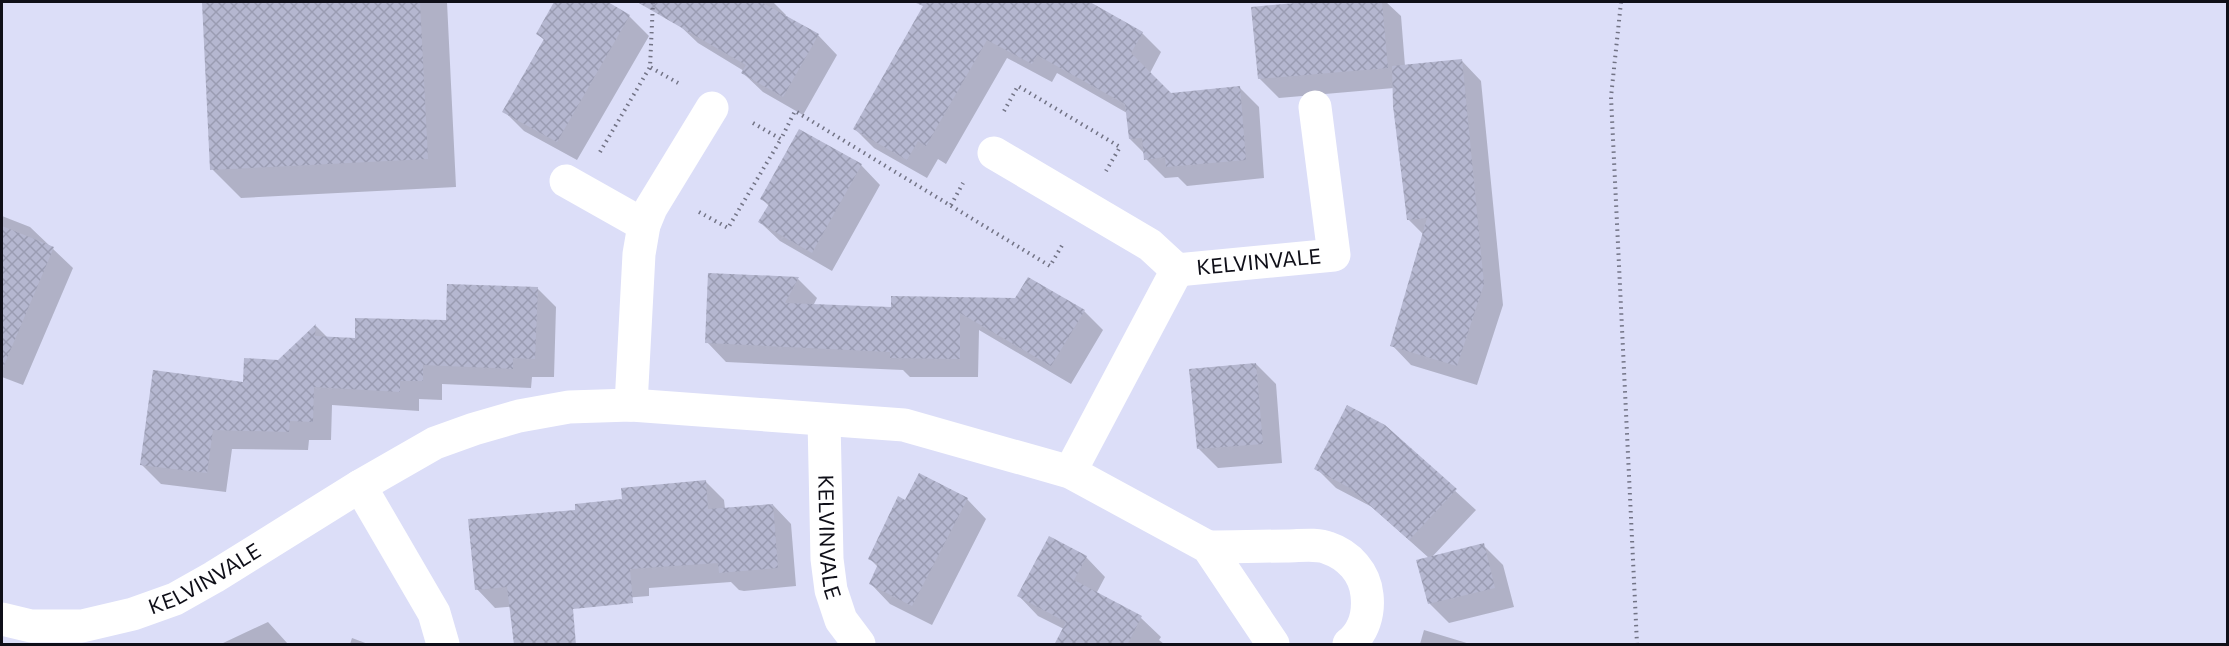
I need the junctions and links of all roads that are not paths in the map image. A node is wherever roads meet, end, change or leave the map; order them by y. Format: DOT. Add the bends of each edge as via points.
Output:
graph roads {
  1 [pos="714,106"];
  2 [pos="1315,107"];
  3 [pos="994,153"];
  4 [pos="572,184"];
  5 [pos="645,225"];
  6 [pos="1177,270"];
  7 [pos="631,405"];
  8 [pos="824,420"];
  9 [pos="1070,472"];
  10 [pos="360,486"];
  11 [pos="1208,547"];
  12 [pos="20,630"];
  13 [pos="443,645"];
  14 [pos="859,645"];
  15 [pos="1273,645"];
  16 [pos="1349,645"];
  1 -- 5 [label="street" via="651,208"];
  2 -- 6 [label="street, KELVINVALE" via="1334,255"];
  3 -- 6 [label="street, KELVINVALE" via="1150,245"];
  4 -- 5 [label="street"];
  5 -- 7 [label="street" via="639,254"];
  6 -- 9 [label="street, KELVINVALE"];
  7 -- 8 [label="street, KELVINVALE"];
  7 -- 10 [label="street, KELVINVALE" via="569,407 474,429 435,443"];
  8 -- 9 [label="street, KELVINVALE" via="904,425"];
  8 -- 14 [label="street, KELVINVALE" via="831,590 842,621"];
  9 -- 11 [label="street, KELVINVALE"];
  10 -- 12 [label="street, KELVINVALE" via="175,598 133,614 82,626"];
  10 -- 13 [label="street" via="434,613"];
  11 -- 15 [label="street, KELVINVALE"];
  11 -- 16 [label="street, KELVINVALE" via="1306,545 1326,547 1343,555 1358,569 1366,586 1368,606 1364,625"];
}
